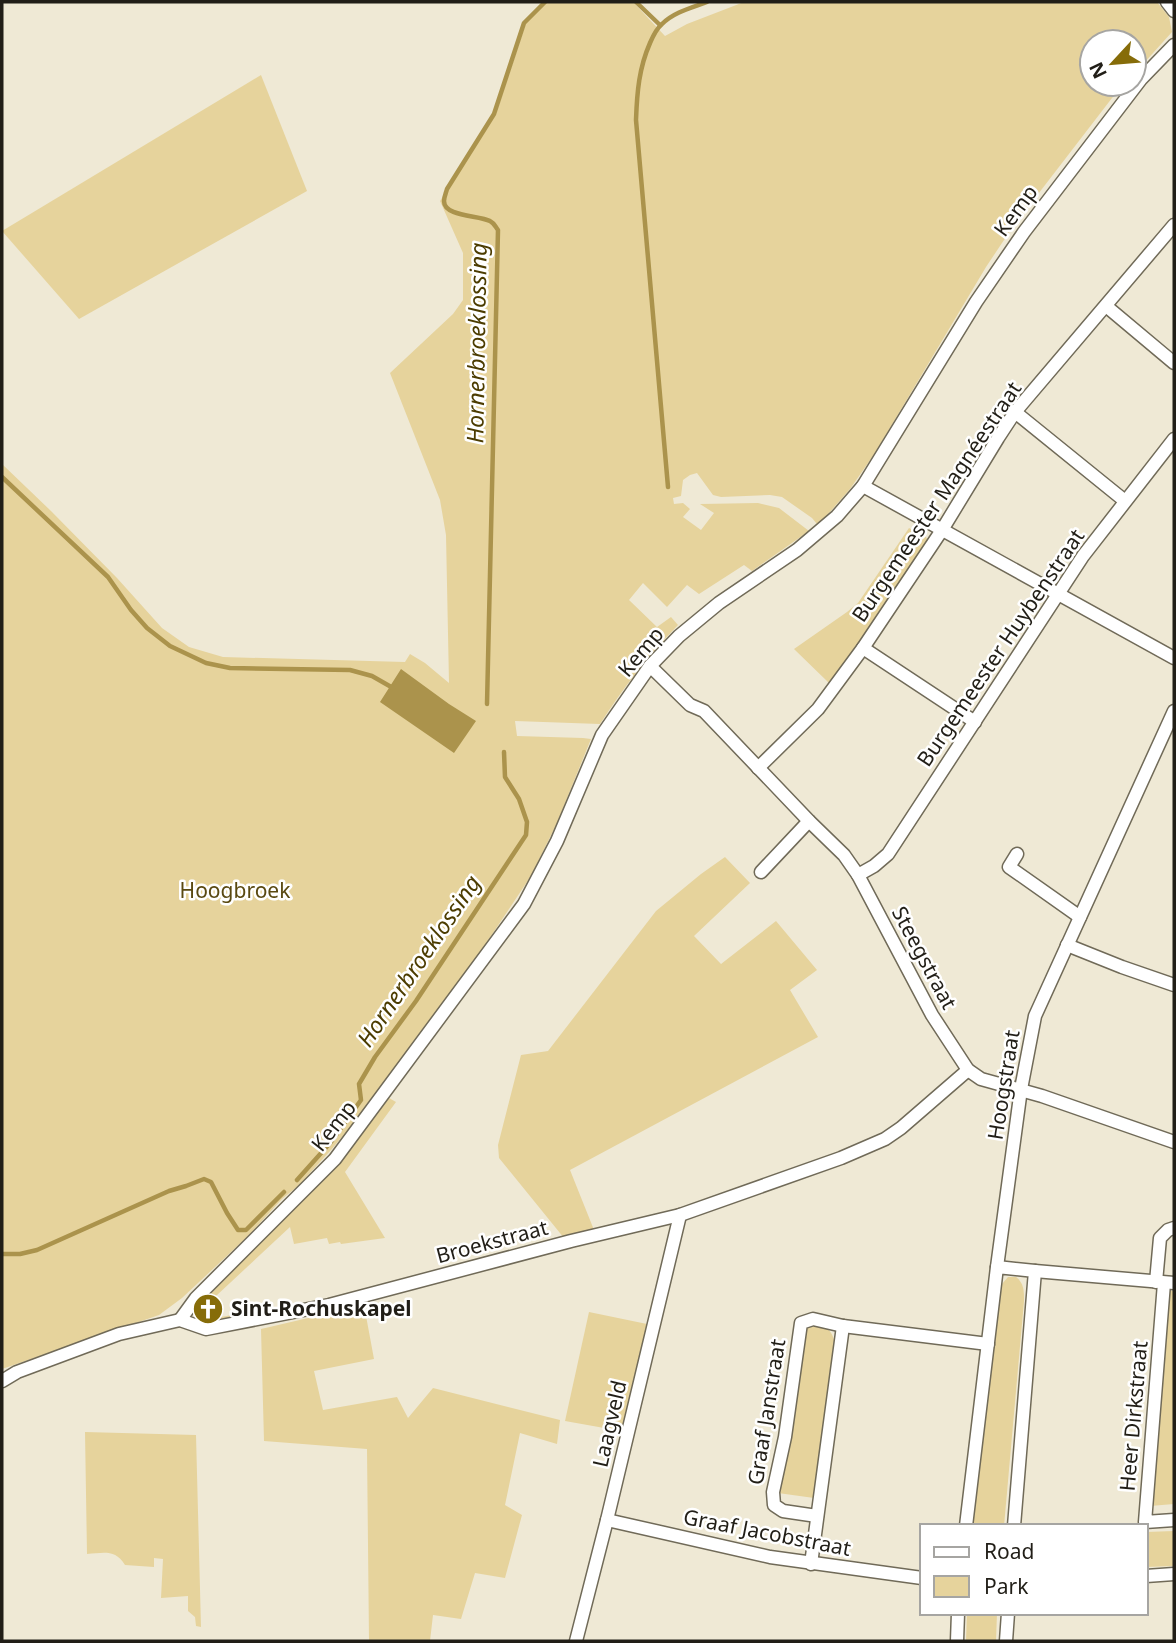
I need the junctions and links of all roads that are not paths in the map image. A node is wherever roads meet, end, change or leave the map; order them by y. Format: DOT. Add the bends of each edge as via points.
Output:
graph roads {
  1 [pos="1167,2"];
  2 [pos="1174,11"];
  3 [pos="1174,45"];
  4 [pos="1174,225"];
  5 [pos="1106,306"];
  6 [pos="1174,363"];
  7 [pos="1015,412"];
  8 [pos="1174,439"];
  9 [pos="863,486"];
  10 [pos="1125,501"];
  11 [pos="942,530"];
  12 [pos="1058,595"];
  13 [pos="863,648"];
  14 [pos="1174,658"];
  15 [pos="650,666"];
  16 [pos="1174,711"];
  17 [pos="975,722"];
  18 [pos="758,768"];
  19 [pos="809,821"];
  20 [pos="1017,854"];
  21 [pos="761,872"];
  22 [pos="858,875"];
  23 [pos="1080,917"];
  24 [pos="1067,945"];
  25 [pos="1174,985"];
  26 [pos="968,1070"];
  27 [pos="1021,1089"];
  28 [pos="1174,1142"];
  29 [pos="680,1215"];
  30 [pos="1174,1228"];
  31 [pos="997,1267"];
  32 [pos="1035,1271"];
  33 [pos="1165,1283"];
  34 [pos="180,1320"];
  35 [pos="843,1326"];
  36 [pos="988,1344"];
  37 [pos="2,1381"];
  38 [pos="817,1516"];
  39 [pos="607,1520"];
  40 [pos="1174,1520"];
  41 [pos="966,1524"];
  42 [pos="1014,1524"];
  43 [pos="811,1563"];
  44 [pos="1174,1574"];
  45 [pos="1148,1576"];
  46 [pos="920,1578"];
  47 [pos="958,1615"];
  48 [pos="1007,1615"];
  49 [pos="576,1641"];
  50 [pos="957,1641"];
  51 [pos="1006,1641"];
  1 -- 2 [label="street"];
  3 -- 9 [label="street, Kemp" via="1141,79 1024,232 975,302"];
  4 -- 5 [label="street, Burgemeester Magnéestraat"];
  5 -- 6 [label="street"];
  5 -- 7 [label="street, Burgemeester Magnéestraat"];
  7 -- 10 [label="street"];
  7 -- 11 [label="street, Burgemeester Magnéestraat"];
  8 -- 10 [label="street, Burgemeester Huybenstraat"];
  9 -- 11 [label="street"];
  9 -- 15 [label="street, Kemp" via="797,550 719,603"];
  10 -- 12 [label="street, Burgemeester Huybenstraat"];
  11 -- 12 [label="street"];
  11 -- 13 [label="street, Burgemeester Magnéestraat"];
  12 -- 14 [label="street"];
  12 -- 17 [label="street, Burgemeester Huybenstraat"];
  13 -- 17 [label="street"];
  13 -- 18 [label="street, Burgemeester Magnéestraat" via="818,709"];
  15 -- 18 [label="street, Steegstraat" via="690,705 704,712"];
  15 -- 34 [label="street, Kemp" via="602,735 557,841 524,904 335,1159 196,1298"];
  16 -- 23 [label="street, Hoogstraat"];
  17 -- 22 [label="street, Burgemeester Huybenstraat" via="888,854"];
  18 -- 19 [label="street, Steegstraat"];
  19 -- 21 [label="street"];
  19 -- 22 [label="street, Steegstraat"];
  20 -- 23 [label="street" via="1009,867"];
  22 -- 26 [label="street, Steegstraat" via="932,1014"];
  23 -- 24 [label="street, Hoogstraat"];
  24 -- 25 [label="street"];
  24 -- 27 [label="street, Hoogstraat" via="1035,1016"];
  26 -- 27 [label="street" via="981,1079"];
  26 -- 29 [label="street, Broekstraat" via="885,1139"];
  27 -- 28 [label="street"];
  27 -- 31 [label="street, Hoogstraat"];
  29 -- 34 [label="street, Broekstraat" via="329,1305 206,1329"];
  29 -- 39 [label="street, Laagveld"];
  30 -- 33 [label="street" via="1160,1238"];
  31 -- 32 [label="street"];
  31 -- 36 [label="street, Hoogstraat"];
  32 -- 33 [label="street"];
  32 -- 42 [label="street"];
  33 -- 40 [label="street, Heer Dirkstraat" via="1145,1522"];
  34 -- 37 [label="street, Broekstraat" via="119,1334"];
  35 -- 36 [label="street, Graaf Janstraat"];
  35 -- 38 [label="street"];
  35 -- 38 [label="street, Graaf Janstraat" via="813,1319 802,1322 773,1492 774,1505 783,1511"];
  36 -- 41 [label="street, Hoogstraat"];
  38 -- 43 [label="street"];
  39 -- 43 [label="street, Graaf Jacobstraat"];
  39 -- 49 [label="street, Laagveld"];
  43 -- 46 [label="street, Graaf Jacobstraat"];
  44 -- 45 [label="street"];
  47 -- 50 [label="street"];
  48 -- 51 [label="street"];
}
